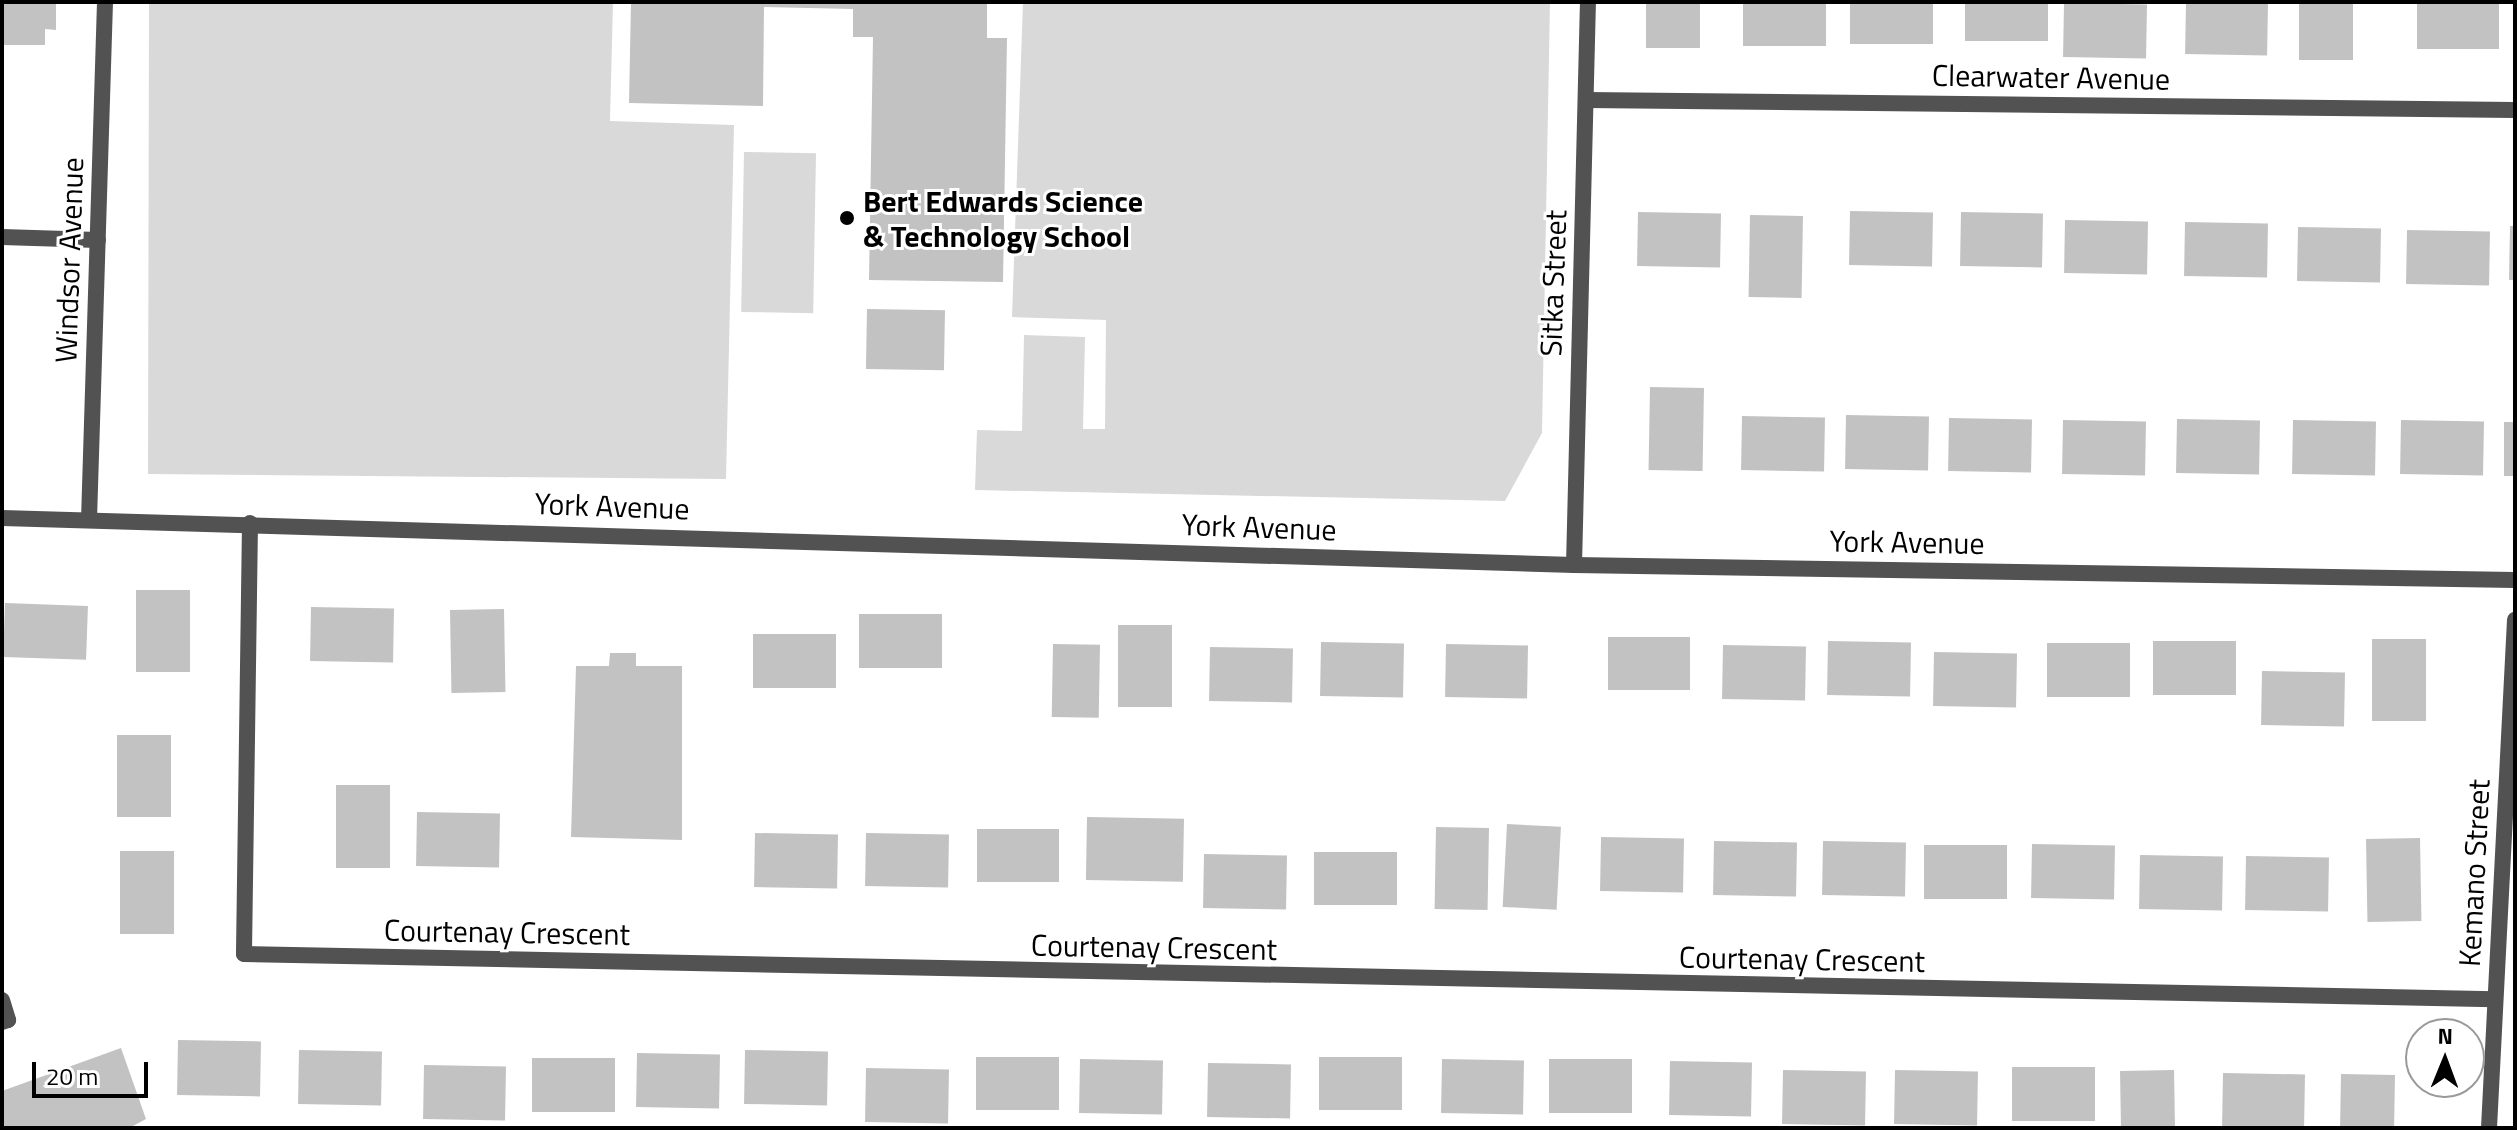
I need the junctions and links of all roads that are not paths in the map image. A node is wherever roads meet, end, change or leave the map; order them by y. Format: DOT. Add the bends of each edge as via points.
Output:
graph roads {
  1 [pos="105,2"];
  2 [pos="1588,2"];
  3 [pos="1586,100"];
  4 [pos="2515,110"];
  5 [pos="2,237"];
  6 [pos="98,240"];
  7 [pos="2,518"];
  8 [pos="89,520"];
  9 [pos="250,523"];
  10 [pos="1574,565"];
  11 [pos="2515,580"];
  12 [pos="2515,620"];
  13 [pos="2495,999"];
  14 [pos="2,1000"];
  15 [pos="2,1022"];
  16 [pos="2489,1128"];
  1 -- 6 [label="street, Windsor Avenue"];
  2 -- 3 [label="street, Sitka Street"];
  3 -- 4 [label="street, Clearwater Avenue"];
  3 -- 10 [label="street, Sitka Street"];
  5 -- 6 [label="street"];
  6 -- 8 [label="street, Windsor Avenue"];
  7 -- 8 [label="street, York Avenue"];
  8 -- 9 [label="street, York Avenue"];
  9 -- 10 [label="street, York Avenue"];
  9 -- 13 [label="street, Courtenay Crescent" via="244,954"];
  10 -- 11 [label="street, York Avenue"];
  12 -- 13 [label="street, Kemano Street"];
  13 -- 16 [label="street, Kemano Street"];
  14 -- 15 [label="street" via="8,1020"];
}
